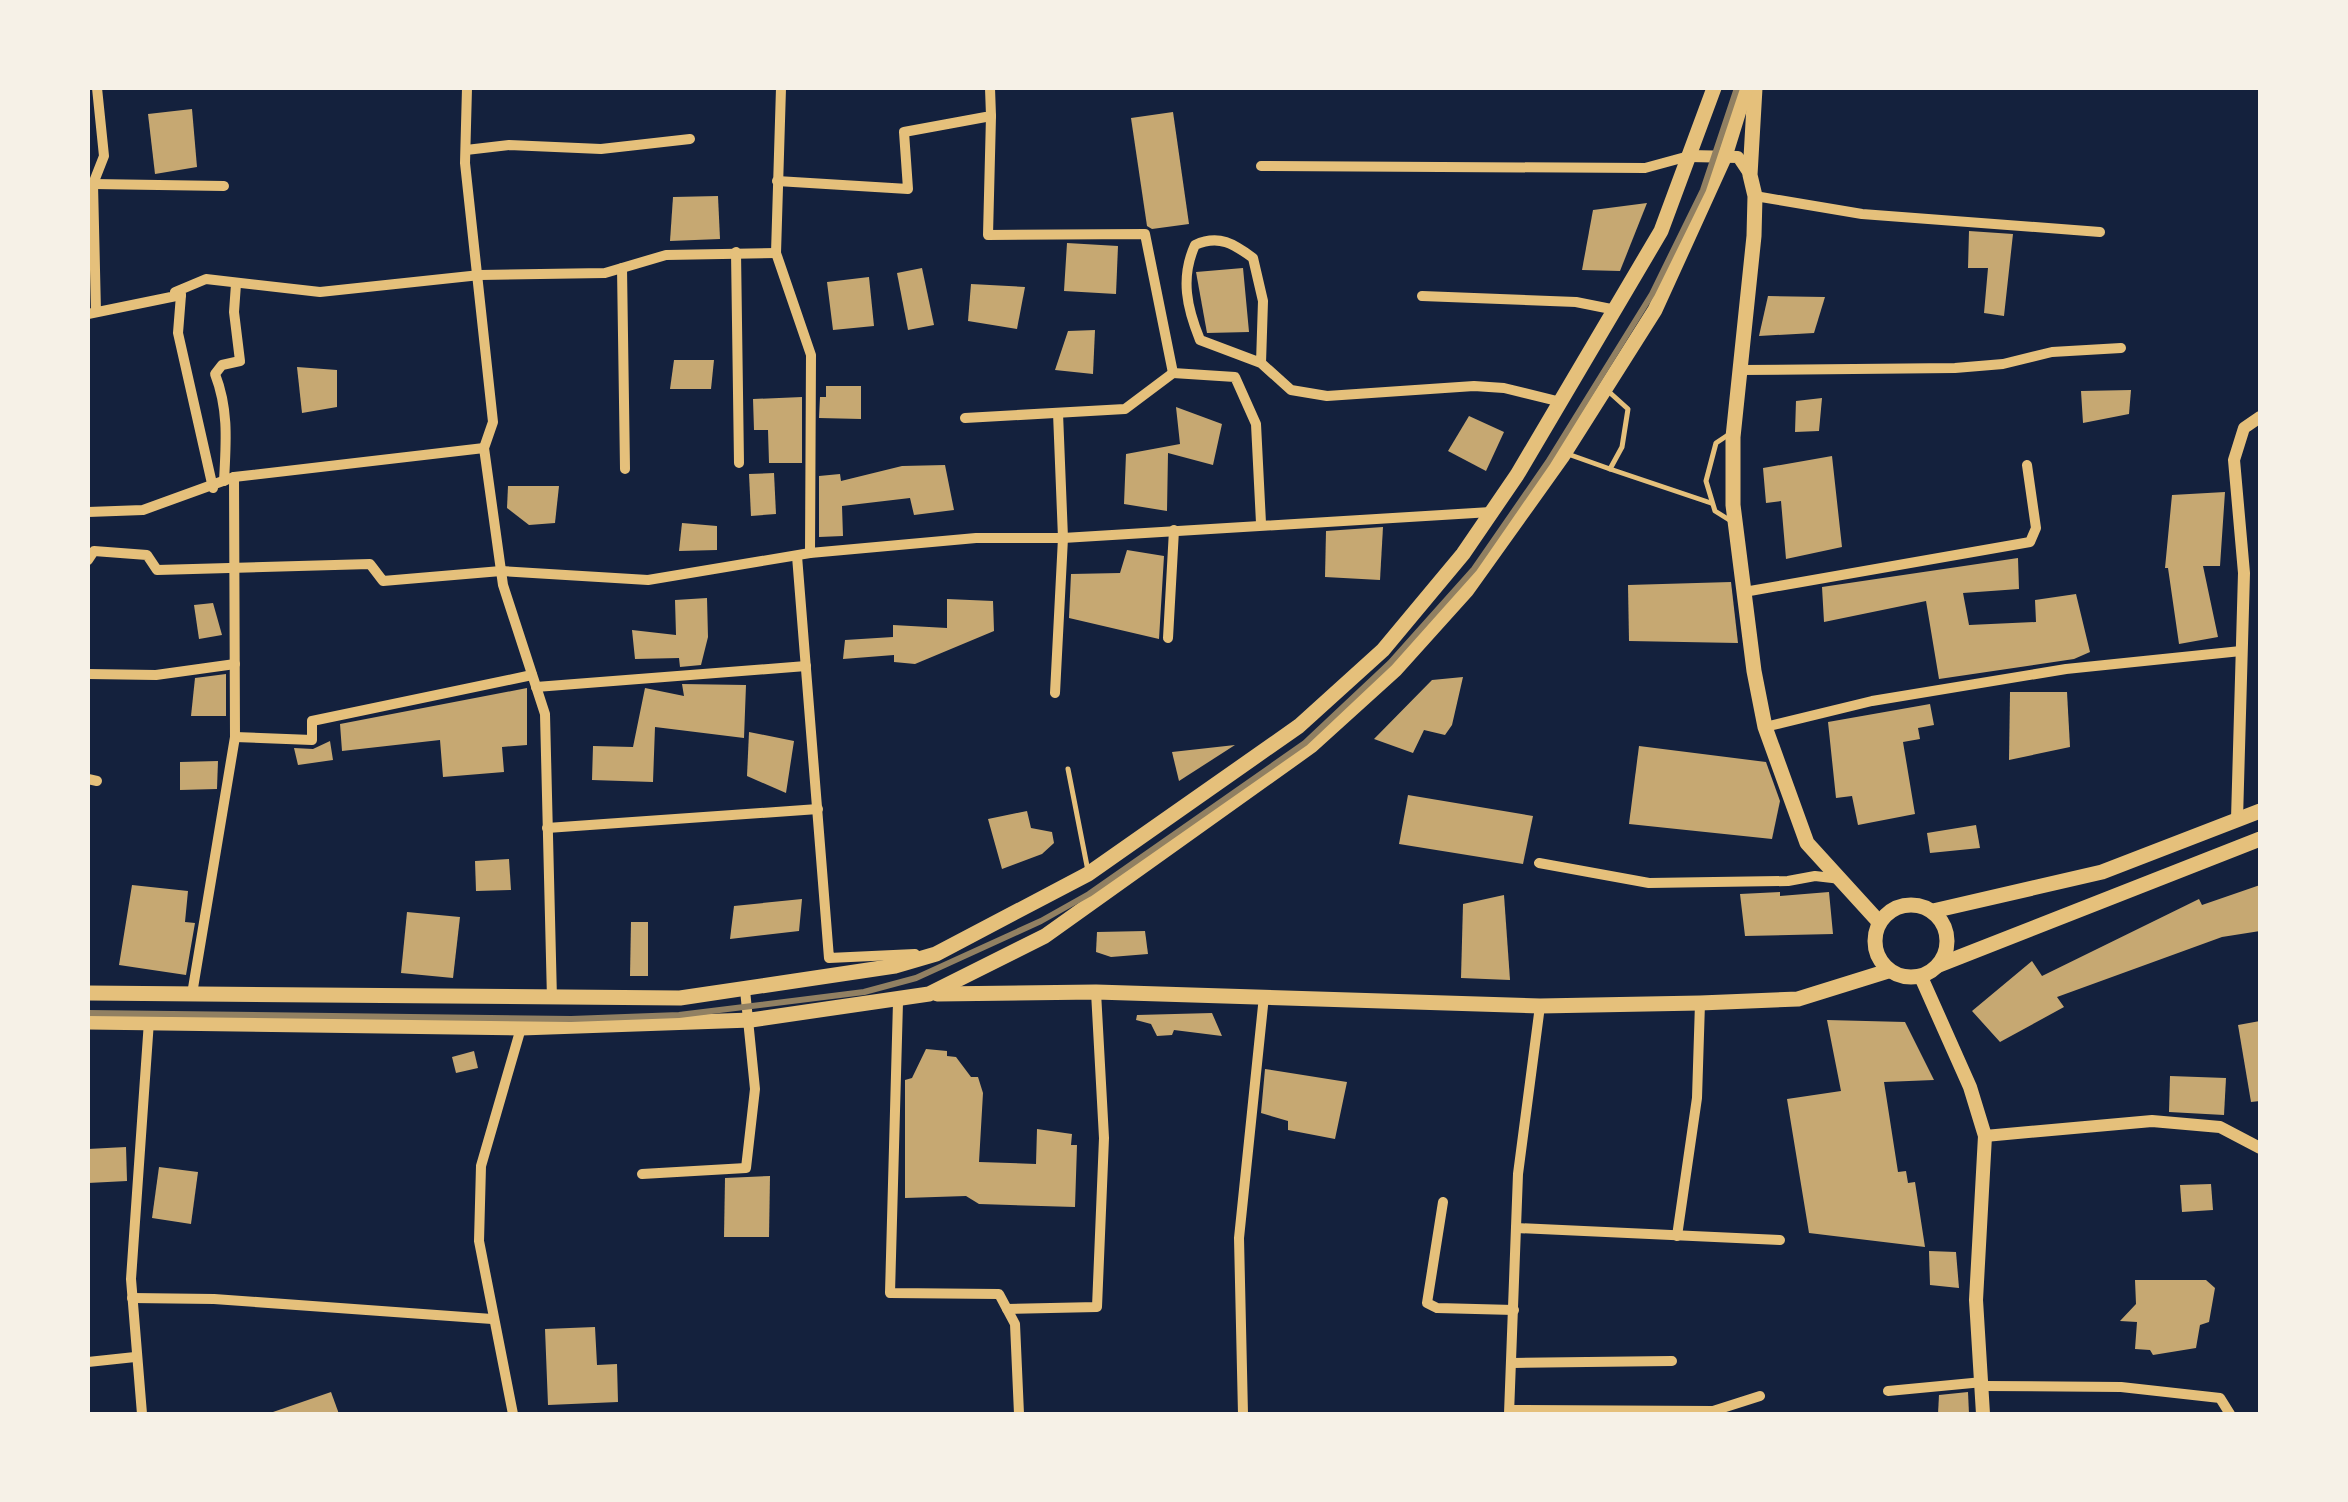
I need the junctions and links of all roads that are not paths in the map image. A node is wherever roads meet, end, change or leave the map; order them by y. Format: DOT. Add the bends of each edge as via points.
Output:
graph roads {
  1 [pos="97,88"];
  2 [pos="467,88"];
  3 [pos="781,88"];
  4 [pos="990,88"];
  5 [pos="1714,88"];
  6 [pos="1746,88"];
  7 [pos="1755,88"];
  8 [pos="991,116"];
  9 [pos="690,139"];
  10 [pos="466,150"];
  11 [pos="1689,156"];
  12 [pos="1724,156"];
  13 [pos="1262,166"];
  14 [pos="1750,176"];
  15 [pos="777,181"];
  16 [pos="92,184"];
  17 [pos="224,186"];
  18 [pos="1755,196"];
  19 [pos="2100,232"];
  20 [pos="736,252"];
  21 [pos="776,252"];
  22 [pos="622,268"];
  23 [pos="480,275"];
  24 [pos="236,284"];
  25 [pos="181,295"];
  26 [pos="1422,296"];
  27 [pos="1616,310"];
  28 [pos="92,313"];
  29 [pos="2121,348"];
  30 [pos="1261,364"];
  31 [pos="1740,370"];
  32 [pos="1172,373"];
  33 [pos="1605,389"];
  34 [pos="1561,402"];
  35 [pos="1058,413"];
  36 [pos="2260,417"];
  37 [pos="965,418"];
  38 [pos="1734,433"];
  39 [pos="484,448"];
  40 [pos="1564,453"];
  41 [pos="739,462"];
  42 [pos="2027,465"];
  43 [pos="625,469"];
  44 [pos="1610,469"];
  45 [pos="229,479"];
  46 [pos="212,488"];
  47 [pos="1712,503"];
  48 [pos="88,512"];
  49 [pos="1491,512"];
  50 [pos="1261,522"];
  51 [pos="1736,524"];
  52 [pos="1174,530"];
  53 [pos="1063,538"];
  54 [pos="803,555"];
  55 [pos="88,560"];
  56 [pos="235,568"];
  57 [pos="501,571"];
  58 [pos="1744,592"];
  59 [pos="1168,638"];
  60 [pos="2242,651"];
  61 [pos="235,664"];
  62 [pos="806,666"];
  63 [pos="88,674"];
  64 [pos="534,681"];
  65 [pos="1055,693"];
  66 [pos="1765,727"];
  67 [pos="235,737"];
  68 [pos="1068,770"];
  69 [pos="818,809"];
  70 [pos="2260,811"];
  71 [pos="2237,819"];
  72 [pos="548,828"];
  73 [pos="2260,839"];
  74 [pos="1538,863"];
  75 [pos="1088,874"];
  76 [pos="1842,879"];
  77 [pos="1933,911"];
  78 [pos="1879,922"];
  79 [pos="936,954"];
  80 [pos="1940,965"];
  81 [pos="1888,970"];
  82 [pos="1921,977"];
  83 [pos="745,990"];
  84 [pos="1096,992"];
  85 [pos="88,993"];
  86 [pos="192,994"];
  87 [pos="929,994"];
  88 [pos="231,995"];
  89 [pos="1264,996"];
  90 [pos="552,999"];
  91 [pos="898,1002"];
  92 [pos="1700,1003"];
  93 [pos="1540,1006"];
  94 [pos="751,1020"];
  95 [pos="149,1021"];
  96 [pos="88,1022"];
  97 [pos="232,1022"];
  98 [pos="521,1028"];
  99 [pos="1984,1136"];
  100 [pos="2260,1148"];
  101 [pos="642,1174"];
  102 [pos="1443,1202"];
  103 [pos="1516,1228"];
  104 [pos="1676,1236"];
  105 [pos="1780,1240"];
  106 [pos="132,1298"];
  107 [pos="1007,1309"];
  108 [pos="1514,1310"];
  109 [pos="492,1320"];
  110 [pos="135,1356"];
  111 [pos="1672,1361"];
  112 [pos="88,1362"];
  113 [pos="1512,1363"];
  114 [pos="1983,1384"];
  115 [pos="1888,1392"];
  116 [pos="1760,1396"];
  117 [pos="1510,1412"];
  118 [pos="142,1414"];
  119 [pos="514,1414"];
  120 [pos="1019,1414"];
  121 [pos="1243,1414"];
  122 [pos="1983,1414"];
  123 [pos="2230,1414"];
  1 -- 16 [label="street" via="104,156"];
  2 -- 10 [label="street"];
  3 -- 15 [label="street"];
  4 -- 8 [label="street"];
  5 -- 11 [label="main road"];
  6 -- 12 [label="main road"];
  7 -- 14 [label="main road"];
  8 -- 15 [label="street" via="904,132 908,189"];
  8 -- 32 [label="street" via="988,235 1146,234"];
  9 -- 10 [label="street" via="601,149"];
  10 -- 23 [label="street"];
  11 -- 12 [label="street"];
  11 -- 13 [label="street" via="1645,168"];
  11 -- 27 [label="main road" via="1661,231"];
  12 -- 14 [label="street" via="1738,157"];
  12 -- 33 [label="main road" via="1655,310"];
  14 -- 18 [label="main road"];
  15 -- 21 [label="street"];
  16 -- 17 [label="street"];
  16 -- 28 [label="street"];
  18 -- 19 [label="street" via="1862,214"];
  18 -- 31 [label="main road"];
  20 -- 21 [label="street"];
  20 -- 22 [label="street" via="666,255"];
  20 -- 41 [label="street"];
  21 -- 54 [label="street" via="811,355"];
  22 -- 23 [label="street"];
  22 -- 43 [label="street"];
  23 -- 24 [label="street" via="320,292"];
  23 -- 39 [label="street" via="493,422"];
  24 -- 25 [label="street" via="206,280 175,292"];
  24 -- 45 [label="street" via="240,361 215,374 224,398"];
  25 -- 28 [label="street"];
  25 -- 46 [label="street" via="178,333"];
  26 -- 27 [label="street" via="1576,302"];
  27 -- 34 [label="main road"];
  29 -- 31 [label="street" via="1955,368"];
  30 -- 30 [label="street" via="1200,340 1186,286 1195,245 1230,241 1253,258 1263,301"];
  30 -- 34 [label="street" via="1291,390 1327,396 1474,386"];
  31 -- 38 [label="main road"];
  32 -- 35 [label="street" via="1125,409"];
  32 -- 50 [label="street" via="1235,378 1256,424"];
  33 -- 40 [label="main road"];
  33 -- 44 [label="lane" via="1628,409 1622,447"];
  34 -- 49 [label="main road"];
  35 -- 37 [label="street"];
  35 -- 53 [label="street"];
  36 -- 60 [label="street" via="2237,442"];
  38 -- 47 [label="lane" via="1724,434 1710,458 1706,481"];
  38 -- 51 [label="main road"];
  39 -- 45 [label="street"];
  39 -- 57 [label="street"];
  40 -- 44 [label="lane"];
  40 -- 87 [label="main road" via="1467,590 1395,670 1311,746 1045,936"];
  42 -- 58 [label="street" via="2036,528 2030,542"];
  44 -- 47 [label="lane"];
  45 -- 46 [label="street"];
  45 -- 56 [label="street"];
  46 -- 48 [label="street" via="143,510"];
  47 -- 51 [label="lane"];
  49 -- 50 [label="street"];
  49 -- 75 [label="main road" via="1383,650 1327,701"];
  50 -- 52 [label="street"];
  51 -- 58 [label="main road"];
  52 -- 53 [label="street"];
  52 -- 59 [label="street"];
  53 -- 54 [label="street" via="976,538"];
  53 -- 65 [label="street"];
  54 -- 57 [label="street" via="648,580"];
  54 -- 62 [label="street"];
  55 -- 56 [label="street" via="94,551 147,555 156,570"];
  56 -- 57 [label="street" via="370,564 383,581"];
  56 -- 61 [label="street"];
  57 -- 64 [label="street"];
  58 -- 66 [label="main road"];
  60 -- 66 [label="street" via="2066,669 1872,701"];
  60 -- 71 [label="street"];
  61 -- 63 [label="street" via="156,675"];
  61 -- 67 [label="street"];
  62 -- 64 [label="street"];
  62 -- 69 [label="street"];
  64 -- 67 [label="street" via="312,720 312,740"];
  64 -- 72 [label="street" via="545,714"];
  66 -- 76 [label="main road" via="1808,843"];
  67 -- 86 [label="street"];
  68 -- 75 [label="lane"];
  69 -- 72 [label="street"];
  69 -- 79 [label="street" via="830,958"];
  70 -- 71 [label="main road"];
  71 -- 77 [label="main road" via="2102,872"];
  72 -- 90 [label="street"];
  73 -- 80 [label="main road"];
  74 -- 76 [label="street" via="1649,884"];
  75 -- 79 [label="main road"];
  76 -- 78 [label="main road"];
  77 -- 78 [label="main road" via="1909,904"];
  77 -- 80 [label="main road" via="1948,947"];
  78 -- 81 [label="main road" via="1877,956"];
  79 -- 83 [label="main road"];
  80 -- 82 [label="main road"];
  81 -- 82 [label="main road"];
  81 -- 92 [label="main road" via="1798,999"];
  82 -- 99 [label="main road" via="1970,1086"];
  83 -- 90 [label="main road"];
  83 -- 94 [label="street"];
  84 -- 87 [label="main road"];
  84 -- 89 [label="main road"];
  84 -- 107 [label="street" via="1104,1138 1097,1307"];
  85 -- 86 [label="main road"];
  86 -- 88 [label="main road"];
  87 -- 91 [label="main road"];
  88 -- 90 [label="main road"];
  88 -- 97 [label="main road"];
  89 -- 93 [label="main road"];
  89 -- 121 [label="street" via="1239,1238"];
  91 -- 94 [label="main road"];
  91 -- 107 [label="street" via="890,1293 998,1294"];
  92 -- 93 [label="main road"];
  92 -- 104 [label="street" via="1697,1098"];
  93 -- 103 [label="street"];
  94 -- 98 [label="main road"];
  94 -- 101 [label="street" via="754,1090 746,1168"];
  95 -- 96 [label="main road"];
  95 -- 97 [label="main road"];
  95 -- 106 [label="street"];
  97 -- 98 [label="main road"];
  98 -- 109 [label="street" via="481,1166 479,1240"];
  99 -- 100 [label="street" via="2152,1120 2220,1126"];
  99 -- 114 [label="main road" via="1976,1300"];
  102 -- 108 [label="street" via="1427,1302 1437,1308"];
  103 -- 104 [label="street"];
  103 -- 108 [label="street"];
  104 -- 105 [label="street"];
  106 -- 109 [label="street"];
  106 -- 110 [label="street"];
  107 -- 120 [label="street" via="1016,1324"];
  108 -- 113 [label="street"];
  109 -- 119 [label="street"];
  110 -- 112 [label="street"];
  110 -- 118 [label="street"];
  111 -- 113 [label="street"];
  113 -- 117 [label="street"];
  114 -- 115 [label="street"];
  114 -- 122 [label="main road"];
  114 -- 123 [label="street" via="2121,1387 2220,1398"];
  116 -- 117 [label="street" via="1713,1411"];
}
